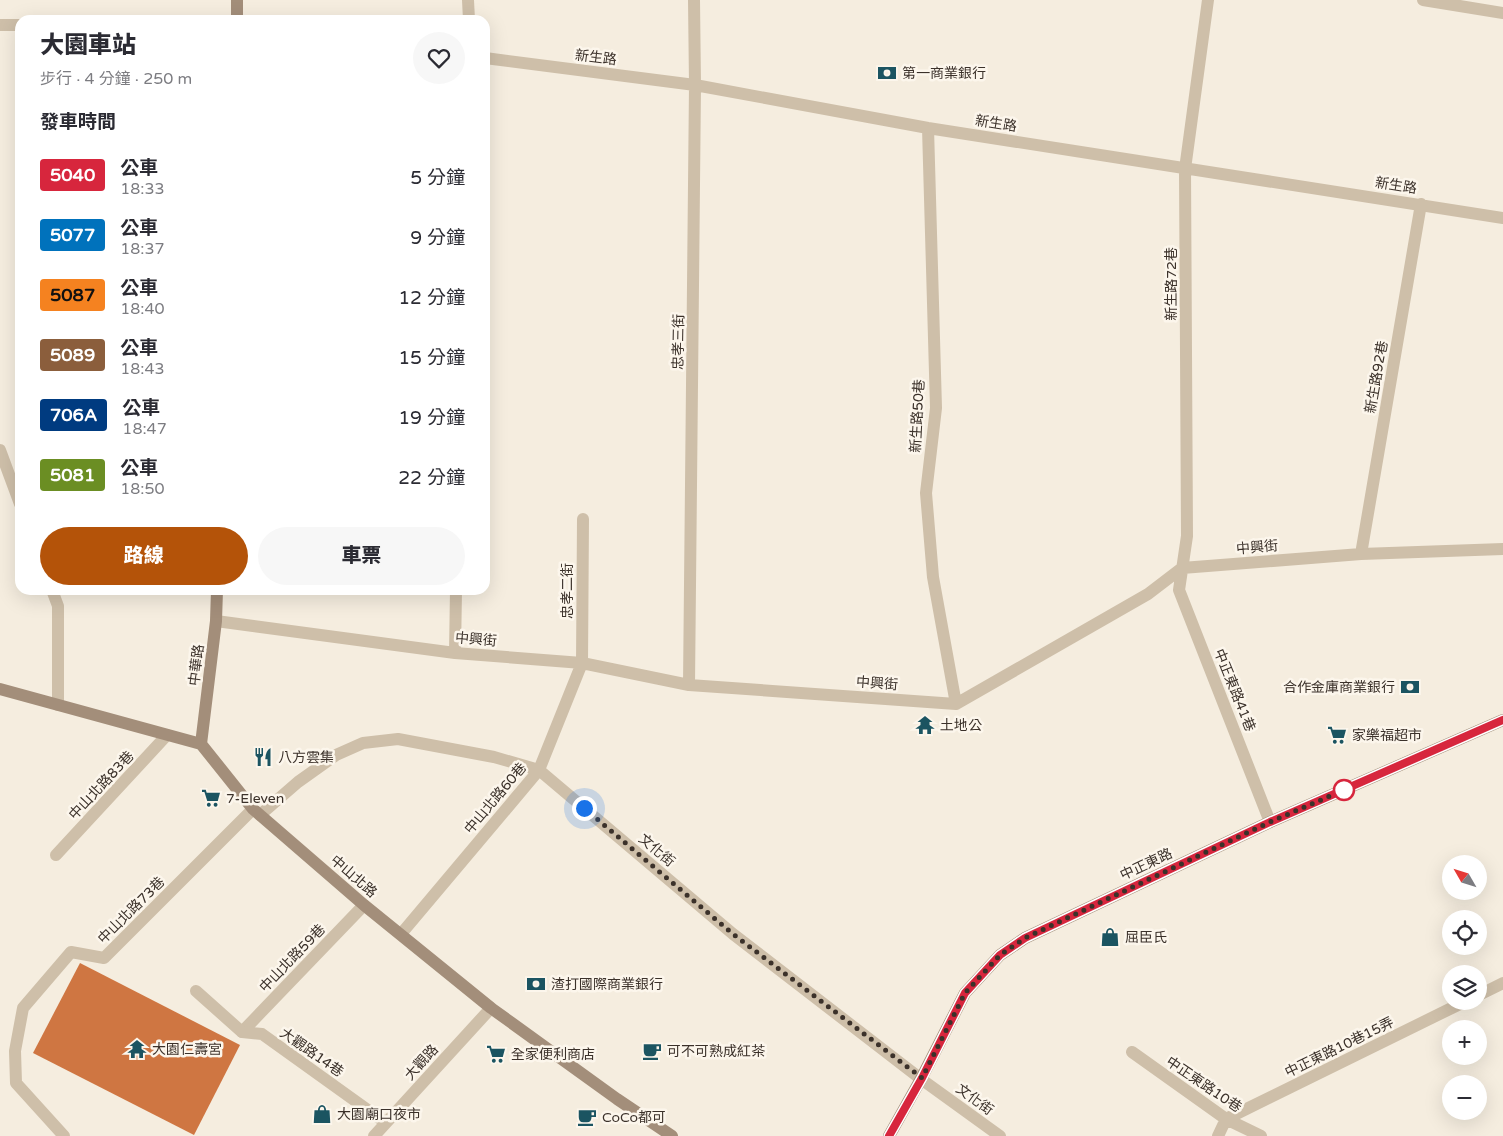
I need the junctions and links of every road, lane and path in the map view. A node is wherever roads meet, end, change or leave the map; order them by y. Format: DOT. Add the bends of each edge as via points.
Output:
graph roads {
  1 [pos="238,0"];
  2 [pos="468,0"];
  3 [pos="694,0"];
  4 [pos="1208,0"];
  5 [pos="1423,0"];
  6 [pos="1503,13"];
  7 [pos="237,15"];
  8 [pos="469,15"];
  9 [pos="0,25"];
  10 [pos="15,26"];
  11 [pos="490,59"];
  12 [pos="695,85"];
  13 [pos="928,128"];
  14 [pos="1185,169"];
  15 [pos="1421,204"];
  16 [pos="1503,218"];
  17 [pos="0,450"];
  18 [pos="15,490"];
  19 [pos="583,519"];
  20 [pos="1503,549"];
  21 [pos="1361,554"];
  22 [pos="1182,568"];
  23 [pos="54,595"];
  24 [pos="217,595"];
  25 [pos="456,595"];
  26 [pos="216,621"];
  27 [pos="455,653"];
  28 [pos="582,663"];
  29 [pos="689,685"];
  30 [pos="0,689"];
  31 [pos="956,704"];
  32 [pos="58,705"];
  33 [pos="1503,720"];
  34 [pos="167,735"];
  35 [pos="201,744"];
  36 [pos="539,770"];
  37 [pos="257,812"];
  38 [pos="1270,822"];
  39 [pos="56,855"];
  40 [pos="364,905"];
  41 [pos="400,934"];
  42 [pos="1503,983"];
  43 [pos="196,991"];
  44 [pos="1487,991"];
  45 [pos="490,1008"];
  46 [pos="1448,1010"];
  47 [pos="242,1032"];
  48 [pos="1132,1052"];
  49 [pos="922,1078"];
  50 [pos="1226,1119"];
  51 [pos="386,1123"];
  52 [pos="64,1136"];
  53 [pos="374,1136"];
  54 [pos="672,1136"];
  55 [pos="889,1136"];
  56 [pos="1000,1136"];
  57 [pos="1218,1136"];
  58 [pos="1261,1136"];
  1 -- 7 [label="street"];
  2 -- 8 [label="street"];
  3 -- 12 [label="street, 忠孝三街"];
  4 -- 14 [label="street, 新生路72巷"];
  5 -- 6 [label="street"];
  9 -- 10 [label="street"];
  11 -- 12 [label="street, 新生路"];
  12 -- 13 [label="street, 新生路"];
  12 -- 29 [label="street, 忠孝三街"];
  13 -- 14 [label="street, 新生路"];
  13 -- 31 [label="street, 新生路50巷" via="936,408 926,493 933,577"];
  14 -- 15 [label="street, 新生路"];
  14 -- 22 [label="street, 新生路72巷" via="1187,536"];
  15 -- 16 [label="street, 新生路"];
  15 -- 21 [label="street, 新生路92巷"];
  17 -- 18 [label="street"];
  19 -- 28 [label="street, 忠孝二街"];
  20 -- 21 [label="street, 中興街"];
  21 -- 22 [label="street, 中興街"];
  22 -- 31 [label="street" via="1148,594"];
  22 -- 38 [label="street, 中正東路41巷" via="1179,590"];
  23 -- 32 [label="street" via="58,606"];
  24 -- 26 [label="street, 中華路"];
  25 -- 27 [label="street"];
  26 -- 27 [label="street, 中興街"];
  26 -- 35 [label="street, 中華路"];
  27 -- 28 [label="street, 中興街"];
  28 -- 29 [label="street, 中興街"];
  28 -- 36 [label="street, 中山北路60巷"];
  29 -- 31 [label="street, 中興街"];
  30 -- 32 [label="street"];
  32 -- 34 [label="street"];
  33 -- 38 [label="street, 中正東路"];
  34 -- 35 [label="street"];
  34 -- 39 [label="street, 中山北路83巷"];
  35 -- 37 [label="street, 中山北路"];
  36 -- 37 [label="street, 文化街" via="494,757 398,739 363,743 336,755"];
  36 -- 41 [label="street, 中山北路60巷"];
  36 -- 49 [label="street, 文化街" via="733,934"];
  37 -- 40 [label="street, 中山北路"];
  37 -- 52 [label="street, 中山北路73巷" via="104,958 71,952 23,1008 15,1051 16,1083"];
  38 -- 49 [label="street, 中正東路" via="1025,938 1000,955 965,993"];
  40 -- 41 [label="street, 中山北路"];
  40 -- 47 [label="street, 中山北路59巷"];
  41 -- 45 [label="street, 中山北路"];
  42 -- 44 [label="street"];
  43 -- 47 [label="street"];
  45 -- 51 [label="street, 大觀路"];
  45 -- 54 [label="street, 中山北路"];
  46 -- 50 [label="street, 中正東路10巷15弄"];
  47 -- 51 [label="street, 大觀路14巷" via="262,1034"];
  48 -- 50 [label="street, 中正東路10巷"];
  49 -- 55 [label="street, 中正東路"];
  49 -- 56 [label="street, 文化街"];
  50 -- 57 [label="street"];
  50 -- 58 [label="street, 中正東路10巷"];
  51 -- 53 [label="street, 大觀路"];
}
